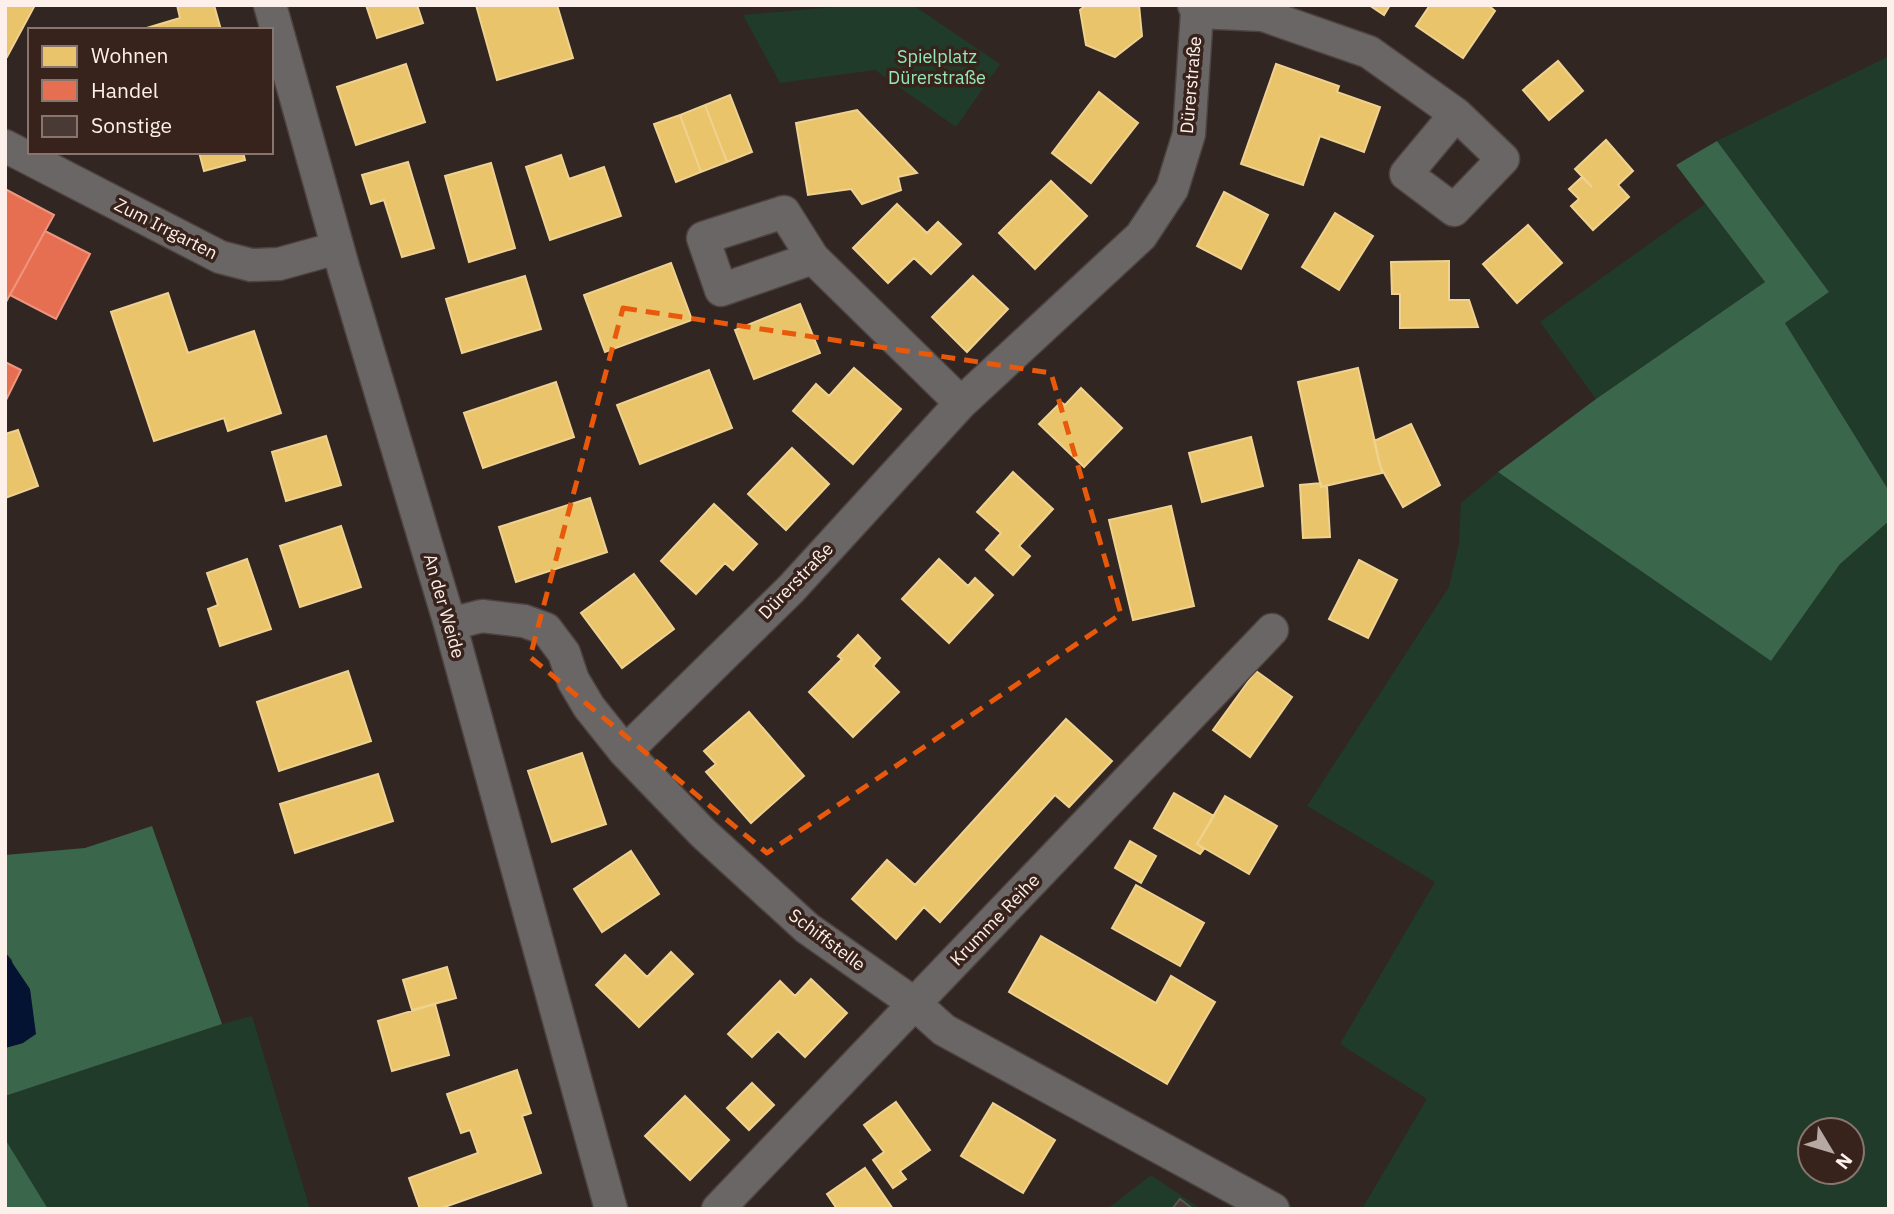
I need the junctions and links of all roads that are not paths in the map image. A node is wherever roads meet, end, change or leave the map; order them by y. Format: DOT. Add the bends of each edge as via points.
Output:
graph roads {
  1 [pos="270,5"];
  2 [pos="1196,9"];
  3 [pos="1456,114"];
  4 [pos="5,146"];
  5 [pos="337,247"];
  6 [pos="813,258"];
  7 [pos="961,403"];
  8 [pos="450,624"];
  9 [pos="1272,630"];
  10 [pos="625,752"];
  11 [pos="915,1004"];
  12 [pos="611,1209"];
  13 [pos="718,1209"];
  14 [pos="1273,1209"];
  1 -- 5 [label="street, An der Weide"];
  2 -- 3 [label="street, Dürerstraße" via="1263,15 1369,52"];
  2 -- 7 [label="street, Dürerstraße" via="1189,134 1172,189 1141,236"];
  4 -- 5 [label="street, Zum Irrgarten" via="220,257 251,265 279,264"];
  5 -- 8 [label="street, An der Weide"];
  6 -- 7 [label="street"];
  7 -- 10 [label="street, Dürerstraße" via="791,589"];
  8 -- 10 [label="street, Schiffstelle" via="482,615 546,629 565,653 573,680 589,707"];
  8 -- 12 [label="street, An der Weide"];
  9 -- 11 [label="street, Krumme Reihe"];
  10 -- 11 [label="street, Schiffstelle" via="703,833 807,928"];
  11 -- 13 [label="street, Krumme Reihe"];
  11 -- 14 [label="street, Schiffstelle" via="944,1030"];
}
